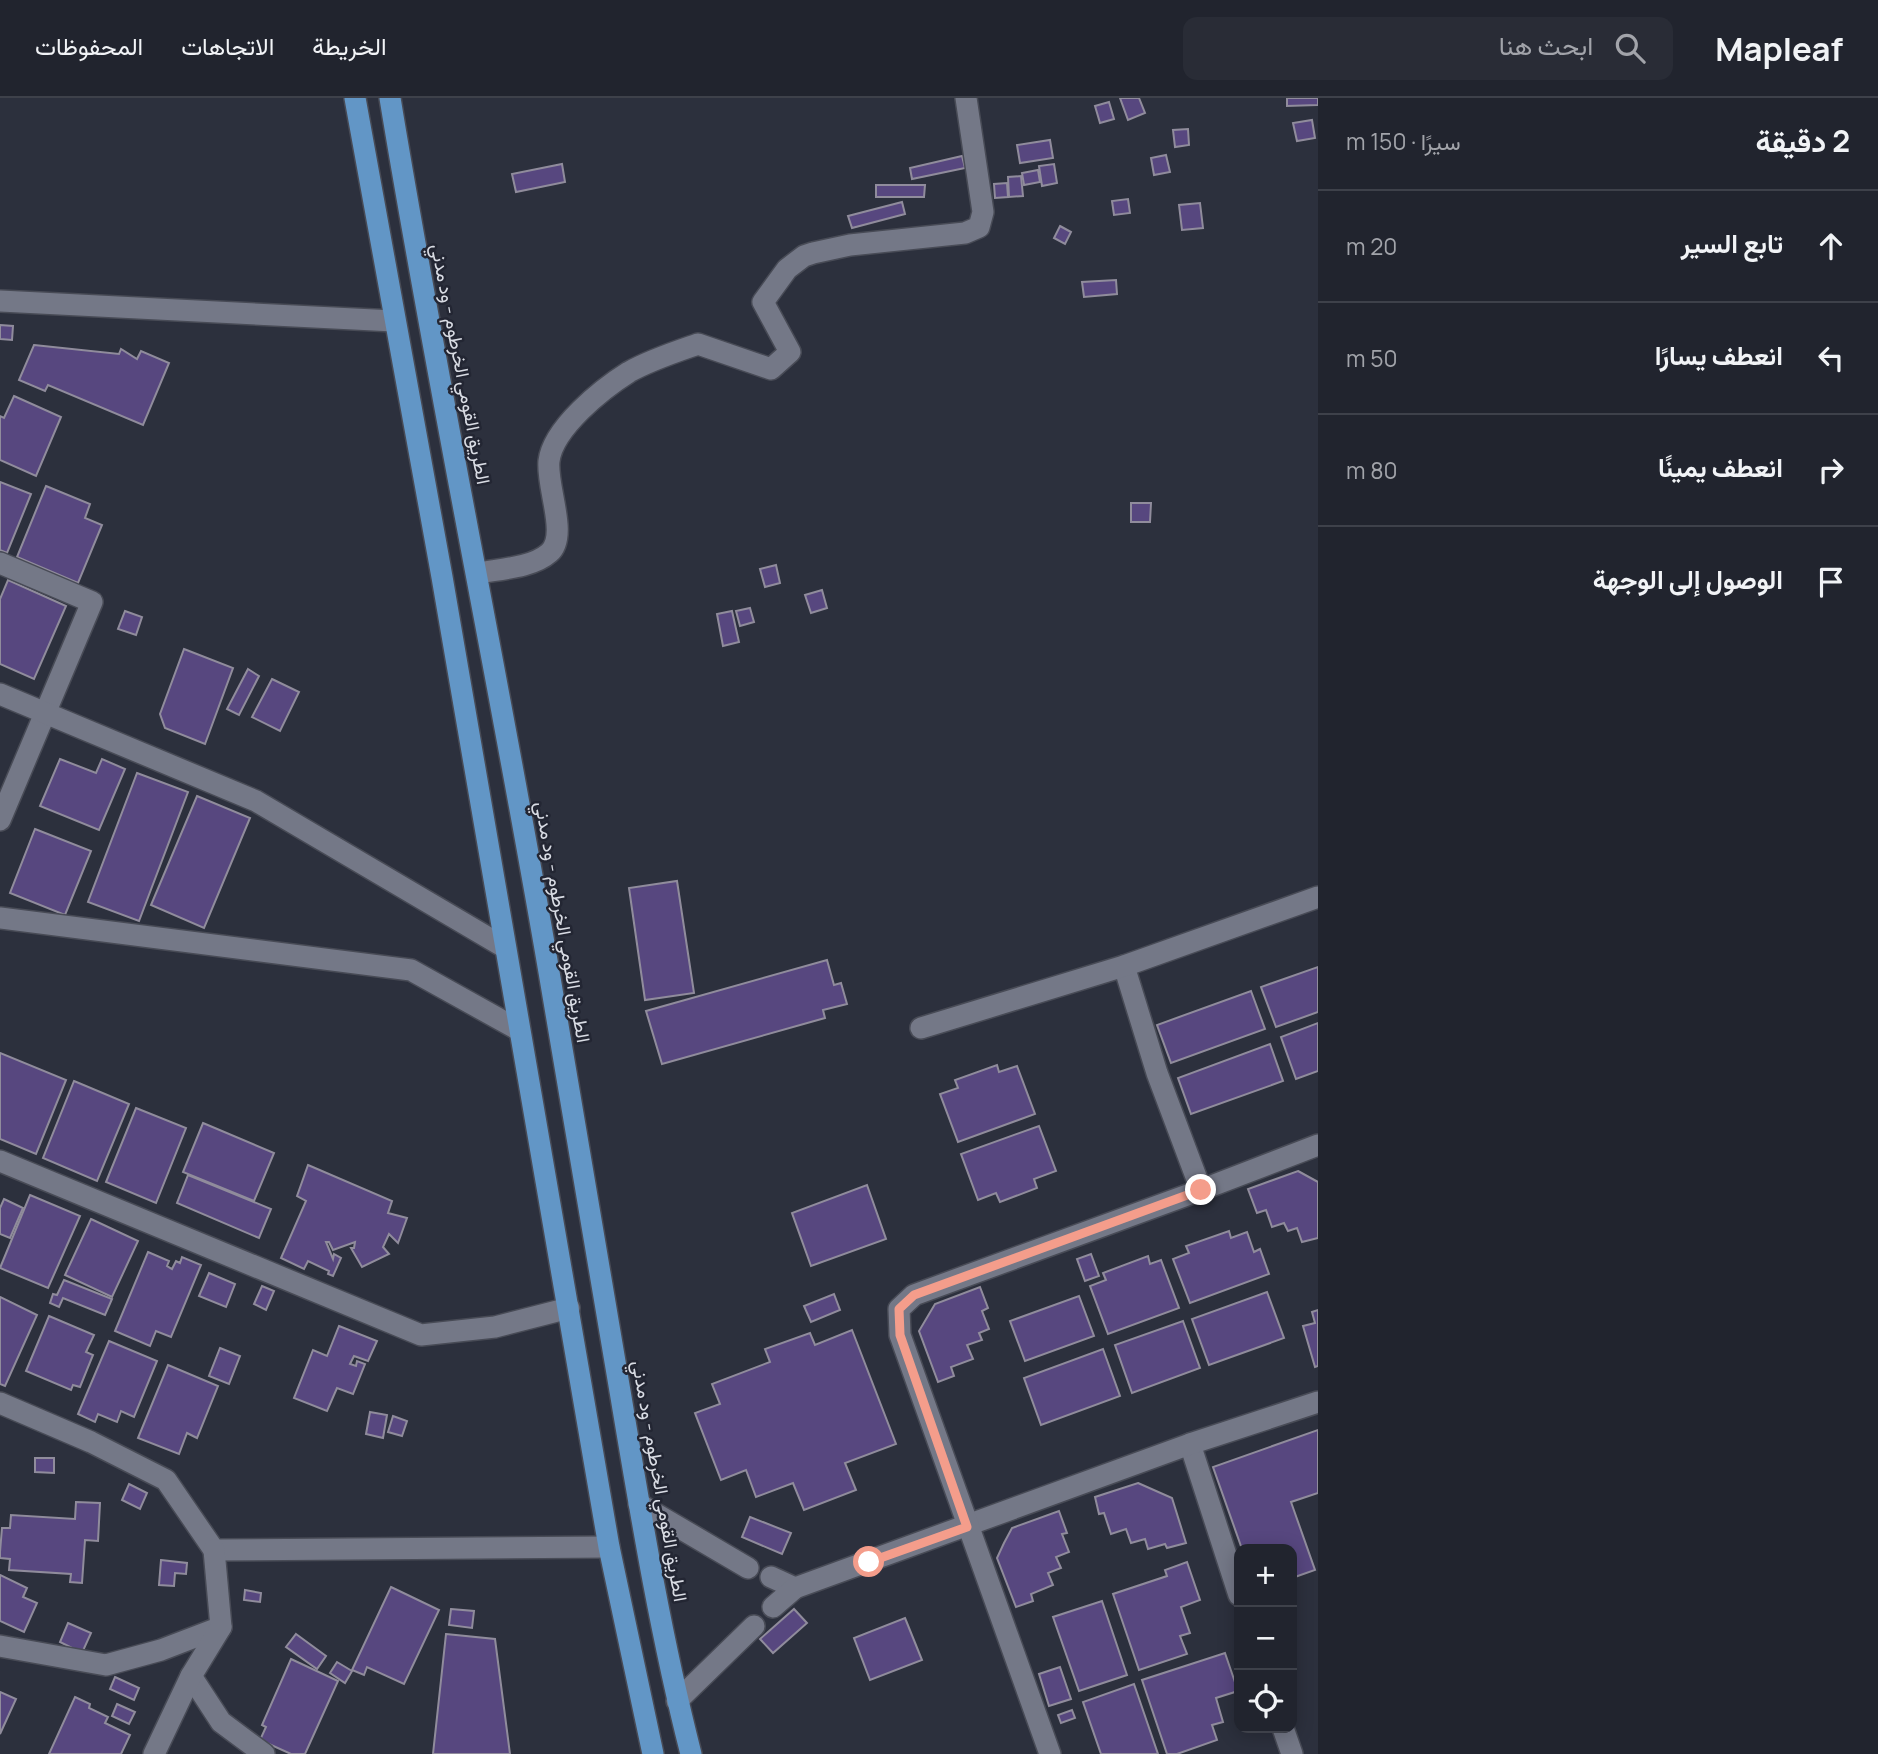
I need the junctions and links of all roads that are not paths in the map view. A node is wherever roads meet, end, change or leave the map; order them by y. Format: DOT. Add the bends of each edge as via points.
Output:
graph roads {
  1 [pos="355,98"];
  2 [pos="390,98"];
  3 [pos="966,98"];
  4 [pos="0,301"];
  5 [pos="394,321"];
  6 [pos="0,563"];
  7 [pos="478,573"];
  8 [pos="0,694"];
  9 [pos="44,713"];
  10 [pos="0,820"];
  11 [pos="1318,897"];
  12 [pos="0,918"];
  13 [pos="504,947"];
  14 [pos="1124,966"];
  15 [pos="921,1028"];
  16 [pos="519,1030"];
  17 [pos="1318,1145"];
  18 [pos="0,1161"];
  19 [pos="1201,1190"];
  20 [pos="569,1308"];
  21 [pos="1318,1402"];
  22 [pos="0,1403"];
  23 [pos="1190,1444"];
  24 [pos="639,1504"];
  25 [pos="967,1527"];
  26 [pos="609,1547"];
  27 [pos="214,1550"];
  28 [pos="748,1568"];
  29 [pos="771,1577"];
  30 [pos="1234,1580"];
  31 [pos="795,1588"];
  32 [pos="773,1607"];
  33 [pos="754,1626"];
  34 [pos="222,1627"];
  35 [pos="0,1646"];
  36 [pos="191,1676"];
  37 [pos="677,1701"];
  38 [pos="1285,1733"];
  39 [pos="154,1754"];
  40 [pos="264,1754"];
  41 [pos="653,1754"];
  42 [pos="691,1754"];
  43 [pos="1050,1754"];
  44 [pos="1292,1754"];
  1 -- 5 [label="highway"];
  2 -- 7 [label="highway, الطريق القومي الخرطوم - ود مدني"];
  3 -- 7 [label="street" via="984,212 979,227 965,233 850,245 804,257 787,270 763,302 790,352 771,369 698,344 629,372 577,414 556,438 549,460 559,531 550,553 531,563"];
  4 -- 5 [label="street"];
  5 -- 13 [label="highway"];
  6 -- 9 [label="street" via="92,602"];
  7 -- 24 [label="highway, الطريق القومي الخرطوم - ود مدني"];
  8 -- 9 [label="street"];
  9 -- 10 [label="street"];
  9 -- 13 [label="street" via="256,801"];
  11 -- 14 [label="street"];
  12 -- 16 [label="street" via="411,970"];
  13 -- 16 [label="highway"];
  14 -- 15 [label="street"];
  14 -- 19 [label="street" via="1157,1073"];
  16 -- 20 [label="highway"];
  17 -- 19 [label="street"];
  18 -- 20 [label="street" via="421,1335 495,1328"];
  19 -- 25 [label="street" via="914,1295 899,1309 900,1335"];
  20 -- 26 [label="highway"];
  21 -- 23 [label="street"];
  22 -- 27 [label="street" via="166,1480"];
  23 -- 25 [label="street"];
  23 -- 30 [label="street"];
  24 -- 28 [label="street"];
  24 -- 37 [label="highway, الطريق القومي الخرطوم - ود مدني"];
  25 -- 31 [label="street"];
  25 -- 43 [label="street"];
  26 -- 27 [label="street"];
  26 -- 41 [label="highway"];
  27 -- 34 [label="street"];
  29 -- 31 [label="street"];
  31 -- 32 [label="street"];
  33 -- 37 [label="street"];
  34 -- 35 [label="street" via="106,1665"];
  34 -- 36 [label="street"];
  36 -- 39 [label="street"];
  36 -- 40 [label="street" via="221,1722"];
  37 -- 42 [label="highway, الطريق القومي الخرطوم - ود مدني"];
  38 -- 44 [label="street"];
}
